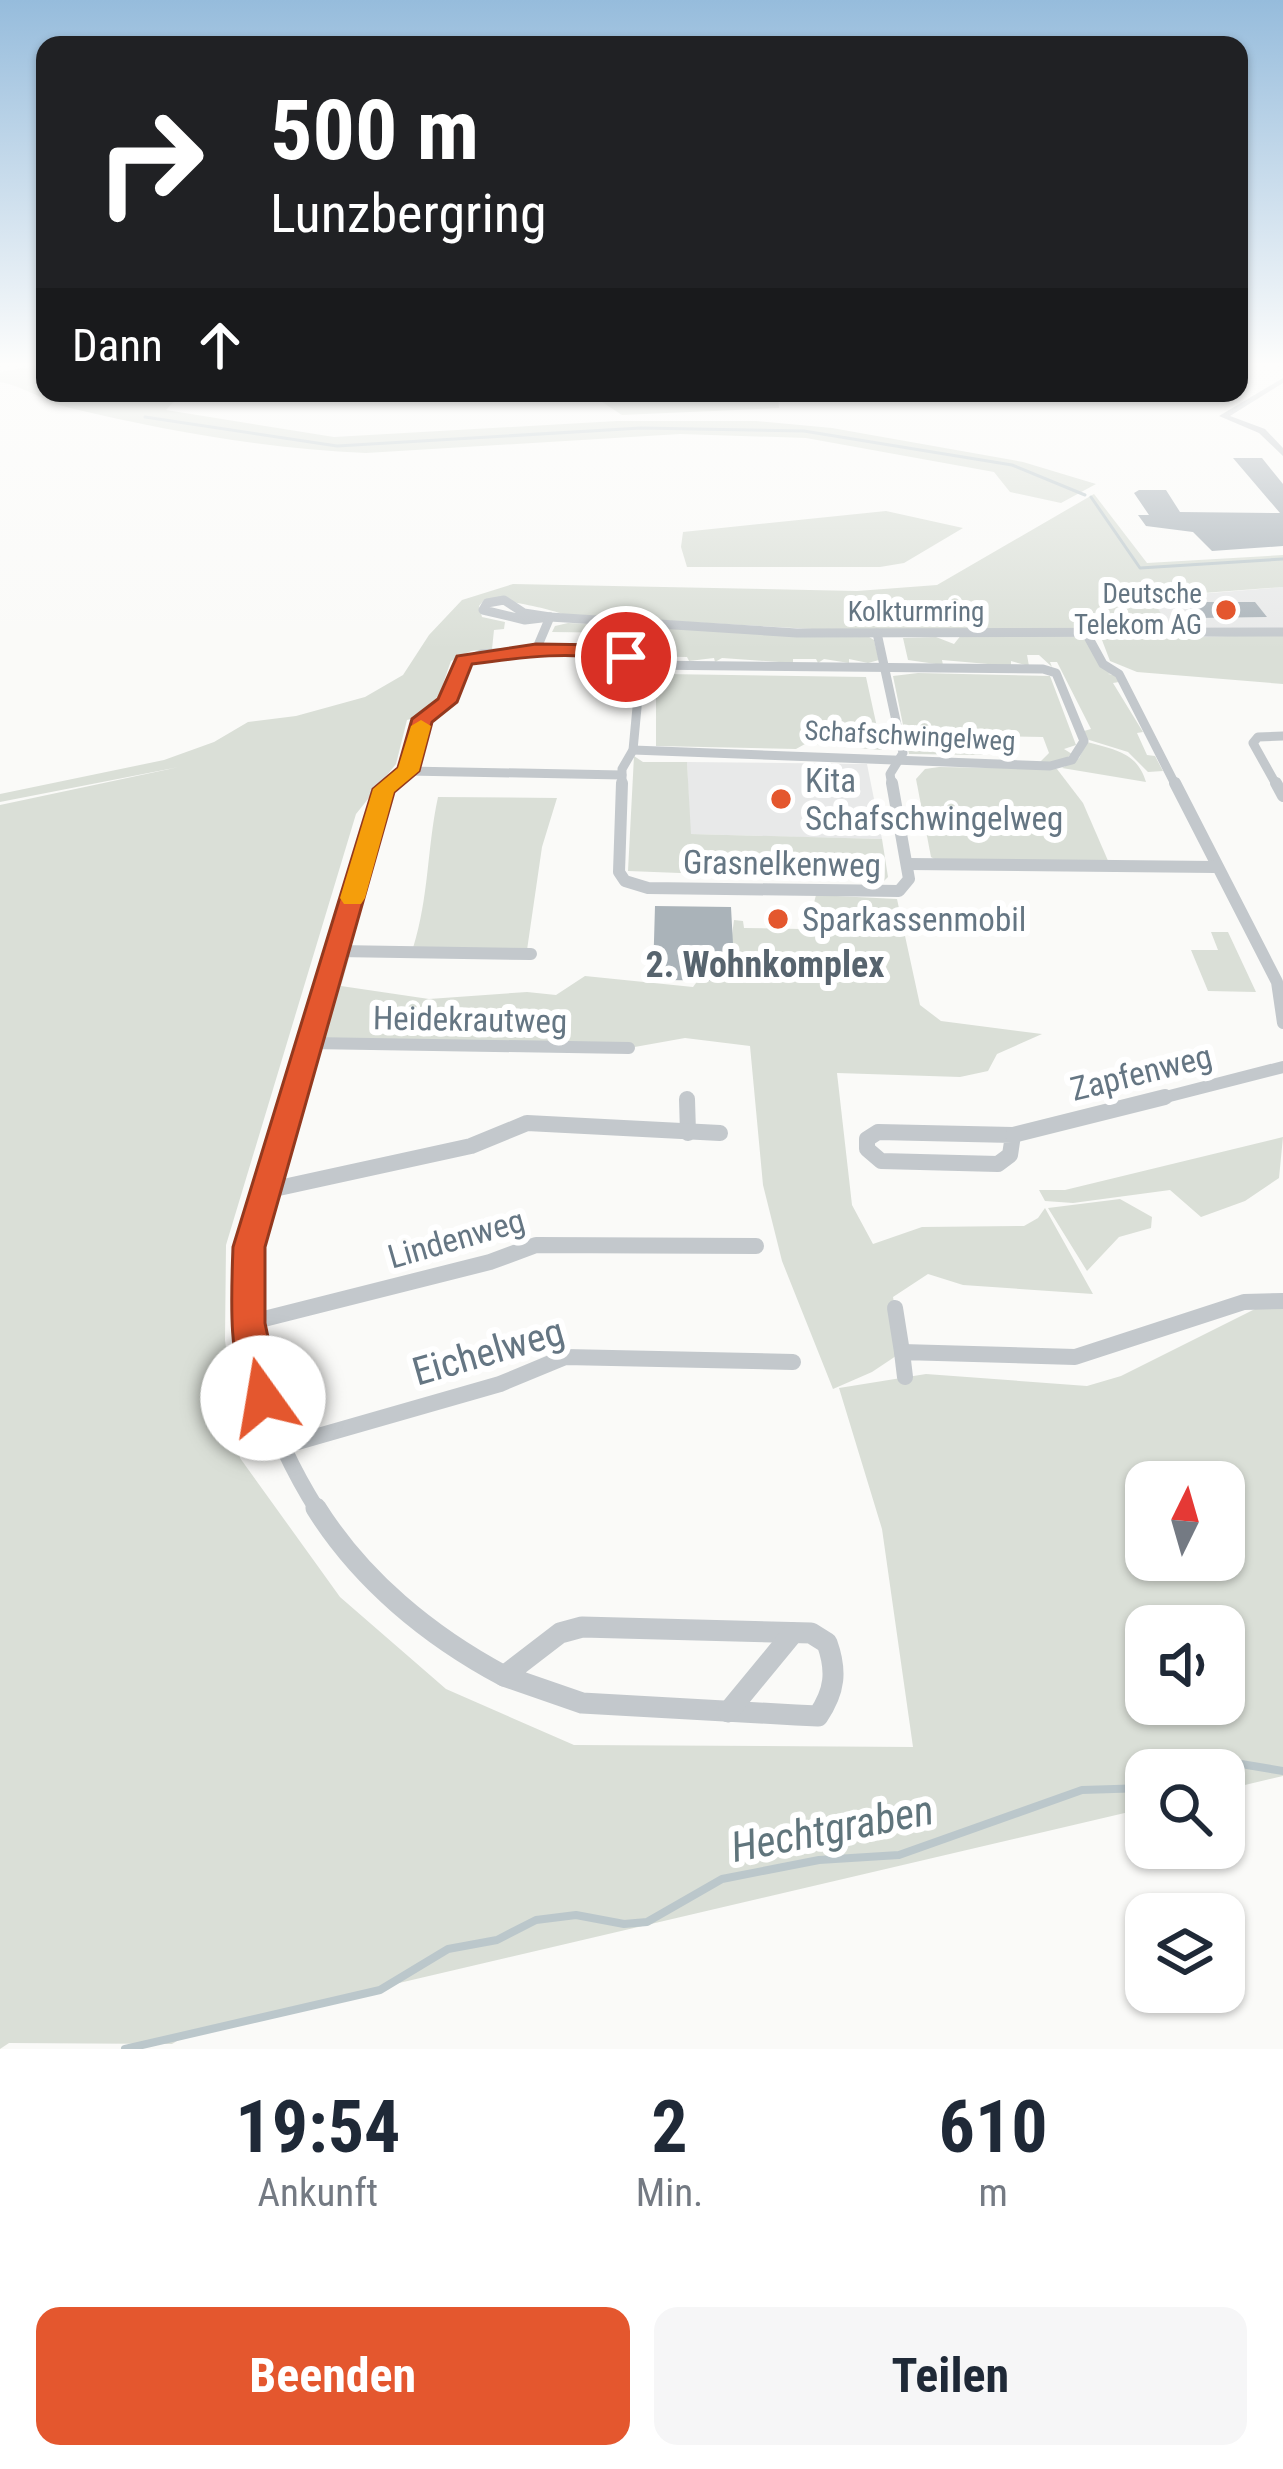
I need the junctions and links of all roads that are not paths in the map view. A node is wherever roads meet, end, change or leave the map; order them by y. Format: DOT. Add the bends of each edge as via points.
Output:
graph roads {
  1 [pos="550,617"];
  2 [pos="1283,632"];
  3 [pos="877,633"];
  4 [pos="1086,633"];
  5 [pos="536,650"];
  6 [pos="641,665"];
  7 [pos="886,667"];
  8 [pos="1043,669"];
  9 [pos="1283,736"];
  10 [pos="633,750"];
  11 [pos="901,760"];
  12 [pos="408,771"];
  13 [pos="622,775"];
  14 [pos="1283,796"];
  15 [pos="908,864"];
  16 [pos="1215,867"];
  17 [pos="337,951"];
  18 [pos="531,954"];
  19 [pos="1283,1023"];
  20 [pos="310,1043"];
  21 [pos="629,1048"];
  22 [pos="1283,1067"];
  23 [pos="687,1100"];
  24 [pos="688,1132"];
  25 [pos="720,1133"];
  26 [pos="1013,1135"];
  27 [pos="265,1191"];
  28 [pos="756,1246"];
  29 [pos="1283,1300"];
  30 [pos="895,1308"];
  31 [pos="248,1323"];
  32 [pos="902,1352"];
  33 [pos="793,1362"];
  34 [pos="905,1377"];
  35 [pos="280,1447"];
  36 [pos="793,1633"];
  37 [pos="502,1677"];
  38 [pos="728,1712"];
  1 -- 1 [label="street, Kolkturmring" via="504,600 482,610 524,620"];
  1 -- 3 [label="street, Kolkturmring"];
  1 -- 5 [label="street"];
  2 -- 4 [label="street, Kolkturmring"];
  3 -- 4 [label="street, Kolkturmring"];
  3 -- 7 [label="street"];
  4 -- 16 [label="street" via="1103,664 1119,674"];
  5 -- 6 [label="street, Kolkturmring" via="615,652"];
  5 -- 12 [label="street, Kolkturmring" via="459,664 446,702 423,719"];
  6 -- 7 [label="street, Kolkturmring"];
  6 -- 10 [label="street"];
  7 -- 8 [label="street, Kolkturmring"];
  7 -- 11 [label="street"];
  8 -- 11 [label="street, Schafschwingelweg" via="1057,673 1083,736 1072,760"];
  9 -- 14 [label="street" via="1253,742"];
  10 -- 11 [label="street, Schafschwingelweg"];
  10 -- 13 [label="street"];
  11 -- 15 [label="street" via="890,774"];
  12 -- 13 [label="street"];
  12 -- 17 [label="street" via="384,789"];
  13 -- 15 [label="street, Grasnelkenweg" via="619,872 630,884 882,892 905,888"];
  15 -- 16 [label="street, Grasnelkenweg"];
  16 -- 19 [label="street" via="1277,982"];
  17 -- 18 [label="street"];
  17 -- 20 [label="street"];
  20 -- 21 [label="street, Heidekrautweg"];
  20 -- 27 [label="street"];
  22 -- 26 [label="street, Zapfenweg"];
  23 -- 24 [label="street"];
  24 -- 25 [label="street"];
  24 -- 27 [label="street" via="527,1123 471,1146"];
  26 -- 26 [label="street, Zapfenweg" via="878,1132 867,1139 881,1161 998,1164 1010,1155"];
  27 -- 31 [label="street" via="249,1247"];
  28 -- 31 [label="street, Lindenweg" via="536,1245"];
  29 -- 32 [label="street" via="1244,1302 1075,1357"];
  30 -- 32 [label="street"];
  31 -- 35 [label="street"];
  32 -- 34 [label="street"];
  33 -- 35 [label="street, Eichelweg" via="565,1357 500,1384"];
  35 -- 37 [label="street" via="317,1514 382,1592"];
  36 -- 37 [label="street" via="582,1628 560,1633"];
  36 -- 38 [label="street"];
  36 -- 38 [label="street" via="827,1643 835,1664 832,1698 818,1716"];
  37 -- 38 [label="street" via="567,1701"];
}
